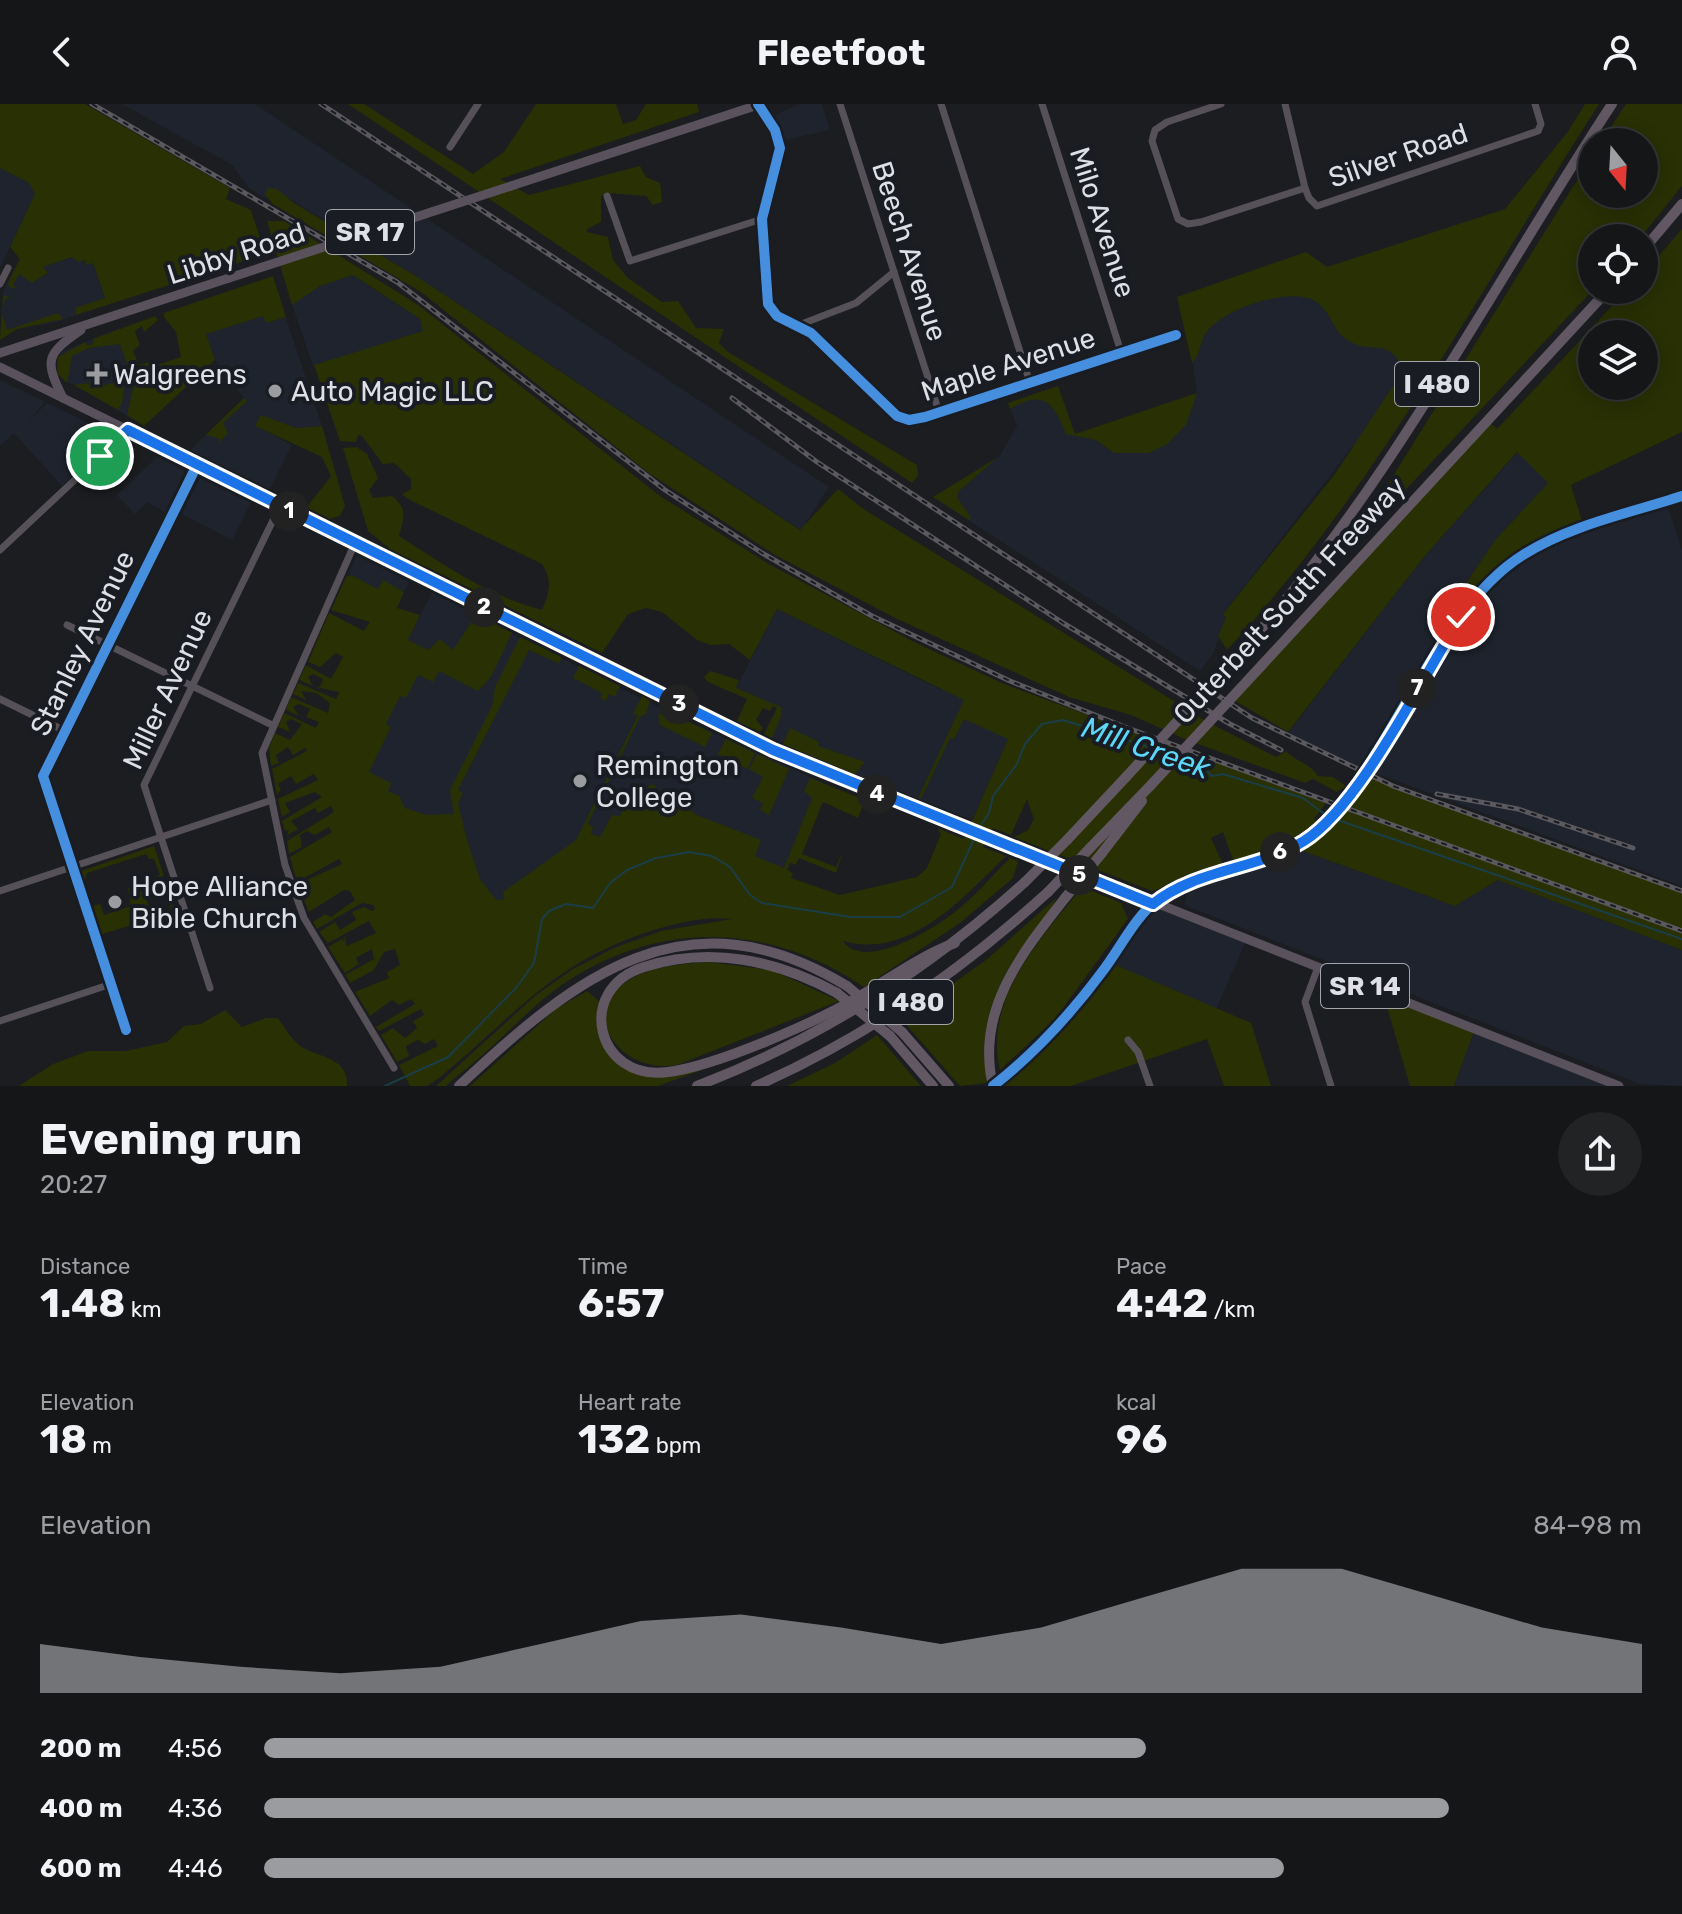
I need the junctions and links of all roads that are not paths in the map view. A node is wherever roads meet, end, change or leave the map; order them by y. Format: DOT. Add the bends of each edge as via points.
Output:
graph roads {
  1 [pos="478,104"];
  2 [pos="759,104"];
  3 [pos="840,104"];
  4 [pos="941,104"];
  5 [pos="1042,104"];
  6 [pos="1221,104"];
  7 [pos="1285,104"];
  8 [pos="1535,104"];
  9 [pos="1612,104"];
  10 [pos="450,147"];
  11 [pos="1305,188"];
  12 [pos="607,196"];
  13 [pos="1682,204"];
  14 [pos="762,219"];
  15 [pos="1658,232"];
  16 [pos="8,268"];
  17 [pos="894,272"];
  18 [pos="0,284"];
  19 [pos="1595,304"];
  20 [pos="91,324"];
  21 [pos="799,325"];
  22 [pos="1176,335"];
  23 [pos="1121,352"];
  24 [pos="0,353"];
  25 [pos="0,367"];
  26 [pos="1030,383"];
  27 [pos="63,398"];
  28 [pos="939,412"];
  29 [pos="128,430"];
  30 [pos="197,465"];
  31 [pos="1682,496"];
  32 [pos="280,506"];
  33 [pos="355,543"];
  34 [pos="0,550"];
  35 [pos="67,625"];
  36 [pos="108,644"];
  37 [pos="191,685"];
  38 [pos="0,699"];
  39 [pos="272,725"];
  40 [pos="65,731"];
  41 [pos="1151,785"];
  42 [pos="272,800"];
  43 [pos="159,837"];
  44 [pos="72,867"];
  45 [pos="0,891"];
  46 [pos="1153,904"];
  47 [pos="955,943"];
  48 [pos="1318,967"];
  49 [pos="111,984"];
  50 [pos="210,988"];
  51 [pos="0,1021"];
  52 [pos="126,1030"];
  53 [pos="1128,1040"];
  54 [pos="394,1068"];
  55 [pos="459,1086"];
  56 [pos="697,1086"];
  57 [pos="756,1086"];
  58 [pos="933,1086"];
  59 [pos="949,1086"];
  60 [pos="993,1086"];
  61 [pos="1150,1086"];
  62 [pos="1331,1086"];
  63 [pos="1619,1086"];
  1 -- 10 [label="street"];
  2 -- 14 [label="street, Maple Avenue" via="780,148"];
  2 -- 20 [label="main road, Libby Road / SR 17, bridge"];
  3 -- 17 [label="street, Beech Avenue"];
  4 -- 26 [label="street"];
  5 -- 23 [label="street, Milo Avenue"];
  6 -- 11 [label="street" via="1155,130 1152,141 1178,219 1188,224"];
  7 -- 11 [label="street"];
  8 -- 11 [label="street, Silver Road" via="1538,131 1317,206"];
  9 -- 47 [label="highway, Outerbelt South Freeway / I 480, bridge" via="1372,487 1303,581 1067,840"];
  12 -- 14 [label="street" via="633,261"];
  13 -- 15 [label="highway"];
  14 -- 21 [label="street, Maple Avenue" via="768,304 777,316"];
  16 -- 18 [label="street"];
  17 -- 21 [label="street" via="856,303"];
  17 -- 28 [label="street, Beech Avenue"];
  19 -- 41 [label="highway, Outerbelt South Freeway / I 480, bridge"];
  20 -- 24 [label="main road, Libby Road / SR 17"];
  20 -- 27 [label="main road" via="51,357 50,371"];
  21 -- 28 [label="street, Maple Avenue" via="897,416 909,420"];
  22 -- 23 [label="street, Maple Avenue"];
  23 -- 26 [label="street, Maple Avenue"];
  25 -- 27 [label="main road, SR 14"];
  26 -- 28 [label="street, Maple Avenue"];
  27 -- 29 [label="main road, SR 14"];
  29 -- 30 [label="main road, SR 14"];
  29 -- 34 [label="street"];
  30 -- 32 [label="main road, SR 14"];
  30 -- 36 [label="street, Stanley Avenue"];
  31 -- 46 [label="street" via="1555,537 1522,555 1488,582 1367,770 1322,826 1284,851 1184,885"];
  32 -- 33 [label="main road, SR 14"];
  32 -- 37 [label="street, Miller Avenue"];
  33 -- 39 [label="street"];
  33 -- 46 [label="main road, SR 14" via="773,750"];
  35 -- 36 [label="street"];
  36 -- 37 [label="street"];
  36 -- 40 [label="street, Stanley Avenue"];
  37 -- 39 [label="street"];
  37 -- 43 [label="street, Miller Avenue" via="145,781"];
  38 -- 40 [label="street"];
  39 -- 42 [label="street" via="262,753"];
  40 -- 44 [label="street, Stanley Avenue" via="43,779"];
  41 -- 57 [label="highway, Outerbelt South Freeway / I 480, bridge" via="1048,892 986,946 898,1011"];
  41 -- 60 [label="highway, bridge" via="1130,820 1022,956 1000,995 988,1061"];
  42 -- 43 [label="street"];
  42 -- 54 [label="street" via="286,871 305,921"];
  43 -- 44 [label="street"];
  43 -- 50 [label="street, Miller Avenue"];
  44 -- 45 [label="street"];
  44 -- 49 [label="street, Stanley Avenue"];
  46 -- 48 [label="main road, SR 14"];
  46 -- 60 [label="street" via="1060,1023"];
  47 -- 56 [label="highway, Outerbelt South Freeway / I 480" via="823,1030"];
  47 -- 58 [label="highway, bridge" via="930,952 857,997 811,1020 676,1071 655,1073 628,1065 609,1048 601,1022 607,995 621,978 643,967 715,956 761,962 837,993 890,1036"];
  48 -- 62 [label="street" via="1305,1002"];
  48 -- 63 [label="main road, SR 14"];
  49 -- 51 [label="street"];
  49 -- 52 [label="street, Stanley Avenue"];
  53 -- 61 [label="street"];
  55 -- 59 [label="highway, bridge" via="554,1001 601,971 650,953 703,945 755,949 808,965 847,986 902,1032"];
}
